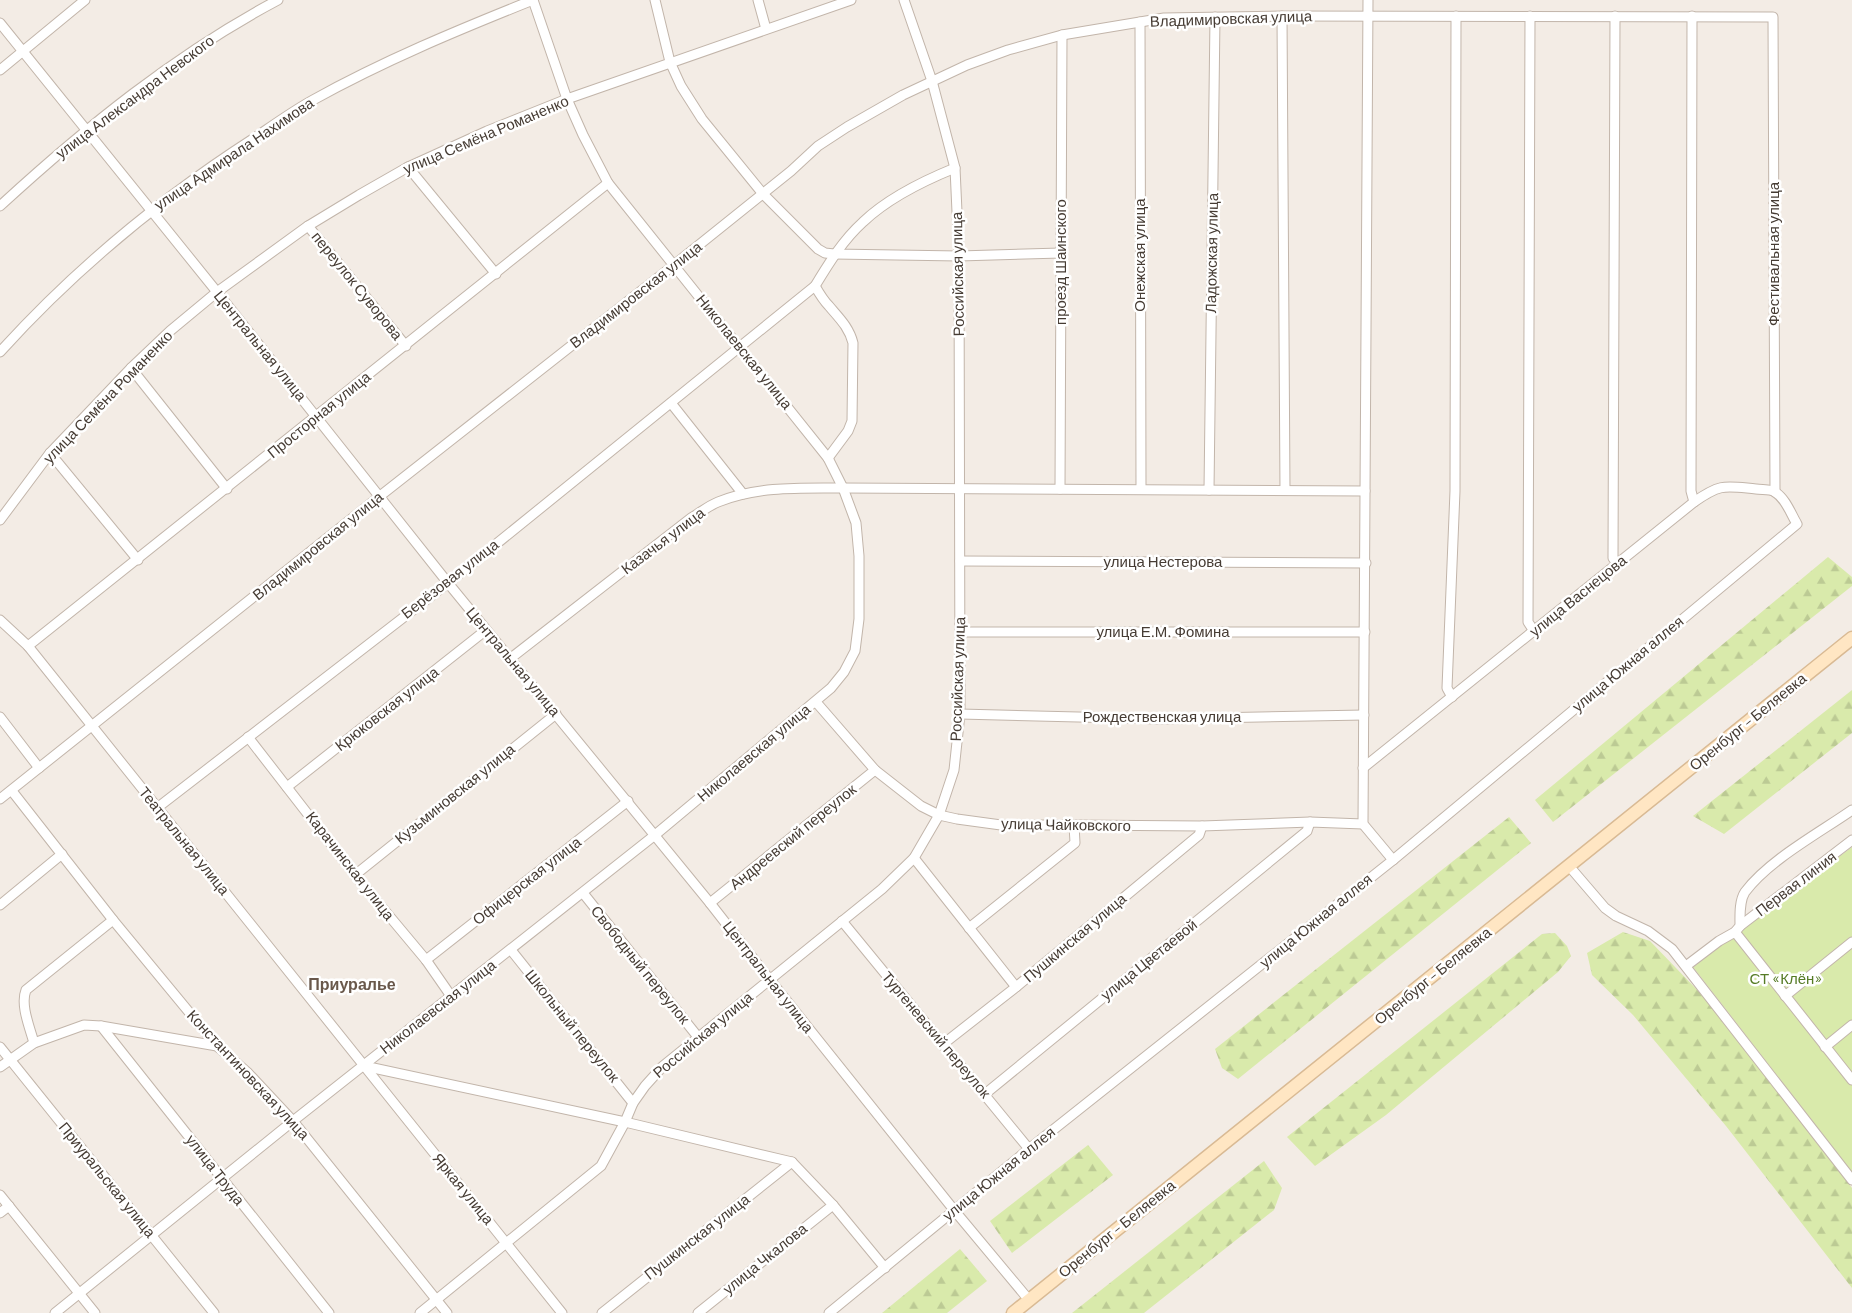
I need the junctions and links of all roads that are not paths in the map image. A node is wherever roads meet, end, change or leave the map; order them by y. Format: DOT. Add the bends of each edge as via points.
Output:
graph roads {
  1 [pos="86,0"];
  2 [pos="278,0"];
  3 [pos="533,0"];
  4 [pos="655,0"];
  5 [pos="758,0"];
  6 [pos="851,0"];
  7 [pos="904,0"];
  8 [pos="1368,0"];
  9 [pos="1282,16"];
  10 [pos="1456,16"];
  11 [pos="1530,16"];
  12 [pos="1615,16"];
  13 [pos="1692,16"];
  14 [pos="1215,17"];
  15 [pos="1368,17"];
  16 [pos="1773,17"];
  17 [pos="1140,22"];
  18 [pos="0,23"];
  19 [pos="766,30"];
  20 [pos="1062,34"];
  21 [pos="23,51"];
  22 [pos="670,62"];
  23 [pos="0,70"];
  24 [pos="932,81"];
  25 [pos="567,99"];
  26 [pos="87,130"];
  27 [pos="408,167"];
  28 [pos="955,168"];
  29 [pos="608,183"];
  30 [pos="763,194"];
  31 [pos="0,206"];
  32 [pos="150,210"];
  33 [pos="308,226"];
  34 [pos="1061,253"];
  35 [pos="834,254"];
  36 [pos="959,256"];
  37 [pos="674,265"];
  38 [pos="496,274"];
  39 [pos="815,286"];
  40 [pos="217,292"];
  41 [pos="406,346"];
  42 [pos="740,346"];
  43 [pos="0,352"];
  44 [pos="131,368"];
  45 [pos="671,403"];
  46 [pos="316,417"];
  47 [pos="50,453"];
  48 [pos="828,458"];
  49 [pos="843,488"];
  50 [pos="961,488"];
  51 [pos="227,489"];
  52 [pos="1060,489"];
  53 [pos="1141,489"];
  54 [pos="1209,490"];
  55 [pos="1285,490"];
  56 [pos="1365,491"];
  57 [pos="1775,492"];
  58 [pos="743,494"];
  59 [pos="380,496"];
  60 [pos="1694,502"];
  61 [pos="0,520"];
  62 [pos="138,560"];
  63 [pos="960,561"];
  64 [pos="1366,563"];
  65 [pos="1618,564"];
  66 [pos="448,583"];
  67 [pos="0,620"];
  68 [pos="486,630"];
  69 [pos="1534,631"];
  70 [pos="960,632"];
  71 [pos="1365,632"];
  72 [pos="1852,638"];
  73 [pos="28,646"];
  74 [pos="511,658"];
  75 [pos="1452,697"];
  76 [pos="816,702"];
  77 [pos="556,714"];
  78 [pos="960,714"];
  79 [pos="1364,715"];
  80 [pos="0,717"];
  81 [pos="92,727"];
  82 [pos="248,737"];
  83 [pos="38,768"];
  84 [pos="1364,768"];
  85 [pos="875,770"];
  86 [pos="287,787"];
  87 [pos="12,791"];
  88 [pos="0,799"];
  89 [pos="628,801"];
  90 [pos="157,808"];
  91 [pos="1852,810"];
  92 [pos="939,815"];
  93 [pos="1310,822"];
  94 [pos="1363,824"];
  95 [pos="1074,825"];
  96 [pos="1202,826"];
  97 [pos="655,835"];
  98 [pos="1852,840"];
  99 [pos="62,854"];
  100 [pos="914,858"];
  101 [pos="1393,860"];
  102 [pos="1569,866"];
  103 [pos="355,875"];
  104 [pos="583,892"];
  105 [pos="710,903"];
  106 [pos="0,904"];
  107 [pos="113,920"];
  108 [pos="842,921"];
  109 [pos="969,928"];
  110 [pos="1737,929"];
  111 [pos="1852,942"];
  112 [pos="510,950"];
  113 [pos="426,960"];
  114 [pos="1686,966"];
  115 [pos="770,980"];
  116 [pos="1016,987"];
  117 [pos="451,996"];
  118 [pos="1785,996"];
  119 [pos="1852,1025"];
  120 [pos="101,1026"];
  121 [pos="698,1037"];
  122 [pos="34,1043"];
  123 [pos="942,1045"];
  124 [pos="218,1046"];
  125 [pos="0,1047"];
  126 [pos="1825,1047"];
  127 [pos="10,1059"];
  128 [pos="364,1066"];
  129 [pos="0,1067"];
  130 [pos="1852,1080"];
  131 [pos="985,1094"];
  132 [pos="633,1103"];
  133 [pos="293,1121"];
  134 [pos="625,1122"];
  135 [pos="1029,1149"];
  136 [pos="792,1162"];
  137 [pos="222,1179"];
  138 [pos="1852,1180"];
  139 [pos="0,1195"];
  140 [pos="833,1205"];
  141 [pos="9,1206"];
  142 [pos="954,1210"];
  143 [pos="0,1213"];
  144 [pos="152,1236"];
  145 [pos="507,1244"];
  146 [pos="885,1268"];
  147 [pos="80,1293"];
  148 [pos="436,1300"];
  149 [pos="1029,1300"];
  150 [pos="55,1313"];
  151 [pos="95,1313"];
  152 [pos="214,1313"];
  153 [pos="329,1313"];
  154 [pos="420,1313"];
  155 [pos="447,1313"];
  156 [pos="562,1313"];
  157 [pos="602,1313"];
  158 [pos="698,1313"];
  159 [pos="829,1313"];
  160 [pos="1013,1313"];
  1 -- 21 [label="street"];
  2 -- 26 [label="street, улица Александра Невского" via="165,70"];
  3 -- 25 [label="street, Николаевская улица"];
  3 -- 32 [label="street, улица Адмирала Нахимова" via="426,44 313,100 215,163"];
  4 -- 22 [label="street"];
  5 -- 19 [label="street"];
  6 -- 19 [label="street, улица Семёна Романенко"];
  7 -- 24 [label="street, Российская улица"];
  8 -- 15 [label="street"];
  9 -- 14 [label="street, Владимировская улица"];
  9 -- 15 [label="street, Владимировская улица"];
  9 -- 55 [label="street"];
  10 -- 11 [label="street, Владимировская улица"];
  10 -- 15 [label="street, Владимировская улица"];
  10 -- 75 [label="street" via="1455,491 1447,688"];
  11 -- 12 [label="street, Владимировская улица"];
  11 -- 69 [label="street" via="1528,622"];
  12 -- 13 [label="street, Владимировская улица"];
  12 -- 65 [label="street" via="1613,558"];
  13 -- 16 [label="street, Владимировская улица"];
  13 -- 60 [label="street" via="1691,492"];
  14 -- 17 [label="street, Владимировская улица"];
  14 -- 54 [label="street, Ладожская улица"];
  15 -- 56 [label="street"];
  16 -- 57 [label="street, Фестивальная улица"];
  17 -- 20 [label="street, Владимировская улица"];
  17 -- 53 [label="street, Онежская улица"];
  18 -- 21 [label="street, Центральная улица"];
  19 -- 22 [label="street, улица Семёна Романенко"];
  20 -- 24 [label="street, Владимировская улица" via="1008,50"];
  20 -- 34 [label="street, проезд Шаинского"];
  21 -- 23 [label="street"];
  21 -- 26 [label="street, Центральная улица"];
  22 -- 25 [label="street, улица Семёна Романенко"];
  22 -- 30 [label="street" via="702,119"];
  24 -- 28 [label="street, Российская улица"];
  24 -- 30 [label="street, Владимировская улица" via="818,146"];
  25 -- 27 [label="street, улица Семёна Романенко"];
  25 -- 29 [label="street, Николаевская улица"];
  26 -- 31 [label="street, улица Александра Невского"];
  26 -- 32 [label="street, Центральная улица"];
  27 -- 33 [label="street, улица Семёна Романенко"];
  27 -- 38 [label="street"];
  28 -- 35 [label="street" via="928,179 880,207"];
  28 -- 36 [label="street, Российская улица"];
  29 -- 37 [label="street, Николаевская улица"];
  29 -- 38 [label="street, Просторная улица"];
  30 -- 35 [label="street" via="818,249"];
  30 -- 37 [label="street, Владимировская улица"];
  32 -- 40 [label="street, Центральная улица"];
  32 -- 43 [label="street, улица Адмирала Нахимова" via="54,296"];
  33 -- 40 [label="street, улица Семёна Романенко"];
  33 -- 41 [label="street, переулок Суворова"];
  34 -- 36 [label="street"];
  34 -- 52 [label="street, проезд Шаинского"];
  35 -- 36 [label="street"];
  35 -- 39 [label="street"];
  36 -- 50 [label="street, Российская улица"];
  37 -- 42 [label="street, Николаевская улица"];
  37 -- 59 [label="street, Владимировская улица"];
  38 -- 41 [label="street, Просторная улица"];
  39 -- 42 [label="street, Берёзовая улица"];
  39 -- 48 [label="street" via="846,326 853,343 852,421"];
  40 -- 44 [label="street, улица Семёна Романенко"];
  40 -- 46 [label="street, Центральная улица"];
  41 -- 46 [label="street, Просторная улица"];
  42 -- 45 [label="street, Берёзовая улица"];
  42 -- 48 [label="street, Николаевская улица"];
  44 -- 47 [label="street, улица Семёна Романенко"];
  44 -- 51 [label="street"];
  45 -- 58 [label="street"];
  45 -- 66 [label="street, Берёзовая улица"];
  46 -- 51 [label="street, Просторная улица"];
  46 -- 59 [label="street, Центральная улица"];
  47 -- 61 [label="street, улица Семёна Романенко"];
  47 -- 62 [label="street"];
  48 -- 49 [label="street, Николаевская улица"];
  49 -- 50 [label="street, Казачья улица"];
  49 -- 58 [label="street, Казачья улица"];
  49 -- 76 [label="street, Николаевская улица" via="856,523 858,635 855,651 844,672"];
  50 -- 52 [label="street"];
  50 -- 63 [label="street, Российская улица"];
  51 -- 62 [label="street, Просторная улица"];
  52 -- 53 [label="street"];
  53 -- 54 [label="street"];
  54 -- 55 [label="street"];
  55 -- 56 [label="street"];
  56 -- 64 [label="street"];
  57 -- 60 [label="street, улица Васнецова" via="1725,486 1711,490"];
  57 -- 101 [label="street, улица Южная аллея" via="1797,524"];
  58 -- 74 [label="street, Казачья улица" via="717,503 691,518"];
  59 -- 66 [label="street, Центральная улица"];
  59 -- 81 [label="street, Владимировская улица"];
  60 -- 65 [label="street, улица Васнецова"];
  62 -- 73 [label="street, Просторная улица"];
  63 -- 64 [label="street, улица Нестерова"];
  63 -- 70 [label="street, Российская улица"];
  64 -- 71 [label="street"];
  65 -- 69 [label="street, улица Васнецова"];
  66 -- 68 [label="street, Центральная улица"];
  66 -- 82 [label="street, Берёзовая улица"];
  67 -- 73 [label="street, Театральная улица"];
  68 -- 74 [label="street, Центральная улица"];
  68 -- 86 [label="street, Крюковская улица"];
  69 -- 75 [label="street, улица Васнецова"];
  70 -- 71 [label="street, улица Е.М. Фомина"];
  70 -- 78 [label="street, Российская улица"];
  71 -- 79 [label="street"];
  72 -- 102 [label="main road, Оренбург – Беляевка"];
  73 -- 81 [label="street, Театральная улица"];
  74 -- 77 [label="street, Центральная улица"];
  75 -- 84 [label="street, улица Васнецова"];
  76 -- 85 [label="street, улица Чайковского"];
  76 -- 97 [label="street, Николаевская улица"];
  77 -- 89 [label="street, Центральная улица"];
  77 -- 103 [label="street, Кузьминовская улица"];
  78 -- 79 [label="street, Рождественская улица" via="1161,718"];
  78 -- 92 [label="street, Российская улица" via="954,770"];
  79 -- 84 [label="street"];
  80 -- 83 [label="street"];
  81 -- 83 [label="street, Владимировская улица"];
  81 -- 90 [label="street, Театральная улица"];
  82 -- 86 [label="street, Карачинская улица"];
  82 -- 90 [label="street, Берёзовая улица"];
  83 -- 87 [label="street, Владимировская улица"];
  84 -- 94 [label="street"];
  85 -- 92 [label="street, улица Чайковского" via="921,806"];
  85 -- 105 [label="street, Андреевский переулок"];
  86 -- 103 [label="street, Карачинская улица"];
  87 -- 88 [label="street, Владимировская улица"];
  87 -- 99 [label="street, Константиновская улица"];
  89 -- 97 [label="street, Центральная улица"];
  89 -- 113 [label="street, Офицерская улица"];
  90 -- 128 [label="street, Театральная улица"];
  91 -- 110 [label="street" via="1759,878 1744,894"];
  92 -- 95 [label="street, улица Чайковского" via="973,822"];
  92 -- 100 [label="street, Российская улица"];
  93 -- 94 [label="street, улица Чайковского"];
  93 -- 96 [label="street, улица Чайковского"];
  93 -- 131 [label="street, улица Цветаевой" via="1307,831"];
  94 -- 101 [label="street"];
  95 -- 96 [label="street, улица Чайковского"];
  95 -- 109 [label="street" via="1075,844"];
  96 -- 116 [label="street, Пушкинская улица" via="1199,835"];
  97 -- 104 [label="street, Николаевская улица"];
  97 -- 105 [label="street, Центральная улица"];
  98 -- 110 [label="street, Первая линия"];
  99 -- 106 [label="street"];
  99 -- 107 [label="street, Константиновская улица"];
  100 -- 108 [label="street, Российская улица"];
  100 -- 109 [label="street"];
  101 -- 135 [label="street, улица Южная аллея"];
  102 -- 114 [label="street" via="1605,908 1648,931 1672,949"];
  102 -- 149 [label="main road, Оренбург – Беляевка"];
  103 -- 113 [label="street, Карачинская улица"];
  104 -- 112 [label="street, Николаевская улица"];
  104 -- 121 [label="street, Свободный переулок"];
  105 -- 115 [label="street, Центральная улица"];
  107 -- 122 [label="street" via="26,990 27,1016"];
  107 -- 124 [label="street, Константиновская улица"];
  108 -- 115 [label="street, Российская улица"];
  108 -- 123 [label="street, Тургеневский переулок"];
  109 -- 116 [label="street"];
  110 -- 114 [label="street, Первая линия"];
  110 -- 118 [label="street"];
  111 -- 118 [label="street"];
  112 -- 117 [label="street, Николаевская улица"];
  112 -- 132 [label="street, Школьный переулок"];
  113 -- 117 [label="street, Карачинская улица"];
  114 -- 138 [label="street"];
  115 -- 121 [label="street, Российская улица"];
  115 -- 142 [label="street, Центральная улица"];
  116 -- 123 [label="street, Пушкинская улица"];
  117 -- 128 [label="street, Николаевская улица"];
  118 -- 126 [label="street"];
  119 -- 126 [label="street"];
  120 -- 122 [label="street" via="84,1025"];
  120 -- 124 [label="street"];
  120 -- 137 [label="street, улица Труда"];
  121 -- 132 [label="street, Российская улица" via="663,1066"];
  122 -- 127 [label="street"];
  123 -- 131 [label="street, Тургеневский переулок"];
  124 -- 133 [label="street, Константиновская улица"];
  125 -- 127 [label="street, Приуральская улица"];
  126 -- 130 [label="street"];
  127 -- 129 [label="street"];
  127 -- 144 [label="street, Приуральская улица"];
  128 -- 133 [label="street, Николаевская улица"];
  128 -- 134 [label="street"];
  128 -- 145 [label="street, Яркая улица"];
  131 -- 135 [label="street, Тургеневский переулок"];
  132 -- 134 [label="street, Российская улица"];
  133 -- 137 [label="street, Николаевская улица"];
  133 -- 148 [label="street, Константиновская улица"];
  134 -- 136 [label="street"];
  134 -- 145 [label="street, Российская улица" via="601,1166"];
  135 -- 142 [label="street, улица Южная аллея"];
  136 -- 140 [label="street"];
  136 -- 157 [label="street, Пушкинская улица"];
  137 -- 144 [label="street, Николаевская улица"];
  137 -- 153 [label="street, улица Труда"];
  139 -- 141 [label="street"];
  140 -- 146 [label="street"];
  140 -- 158 [label="street, улица Чкалова"];
  141 -- 143 [label="street"];
  141 -- 147 [label="street"];
  142 -- 146 [label="street, улица Южная аллея"];
  142 -- 149 [label="street, Центральная улица"];
  144 -- 147 [label="street, Николаевская улица"];
  144 -- 152 [label="street, Приуральская улица"];
  145 -- 148 [label="street, Российская улица"];
  145 -- 156 [label="street, Яркая улица"];
  146 -- 159 [label="street, улица Южная аллея"];
  147 -- 150 [label="street, Николаевская улица"];
  147 -- 151 [label="street"];
  148 -- 154 [label="street, Российская улица"];
  148 -- 155 [label="street, Константиновская улица"];
  149 -- 160 [label="main road, Оренбург – Беляевка"];
}
